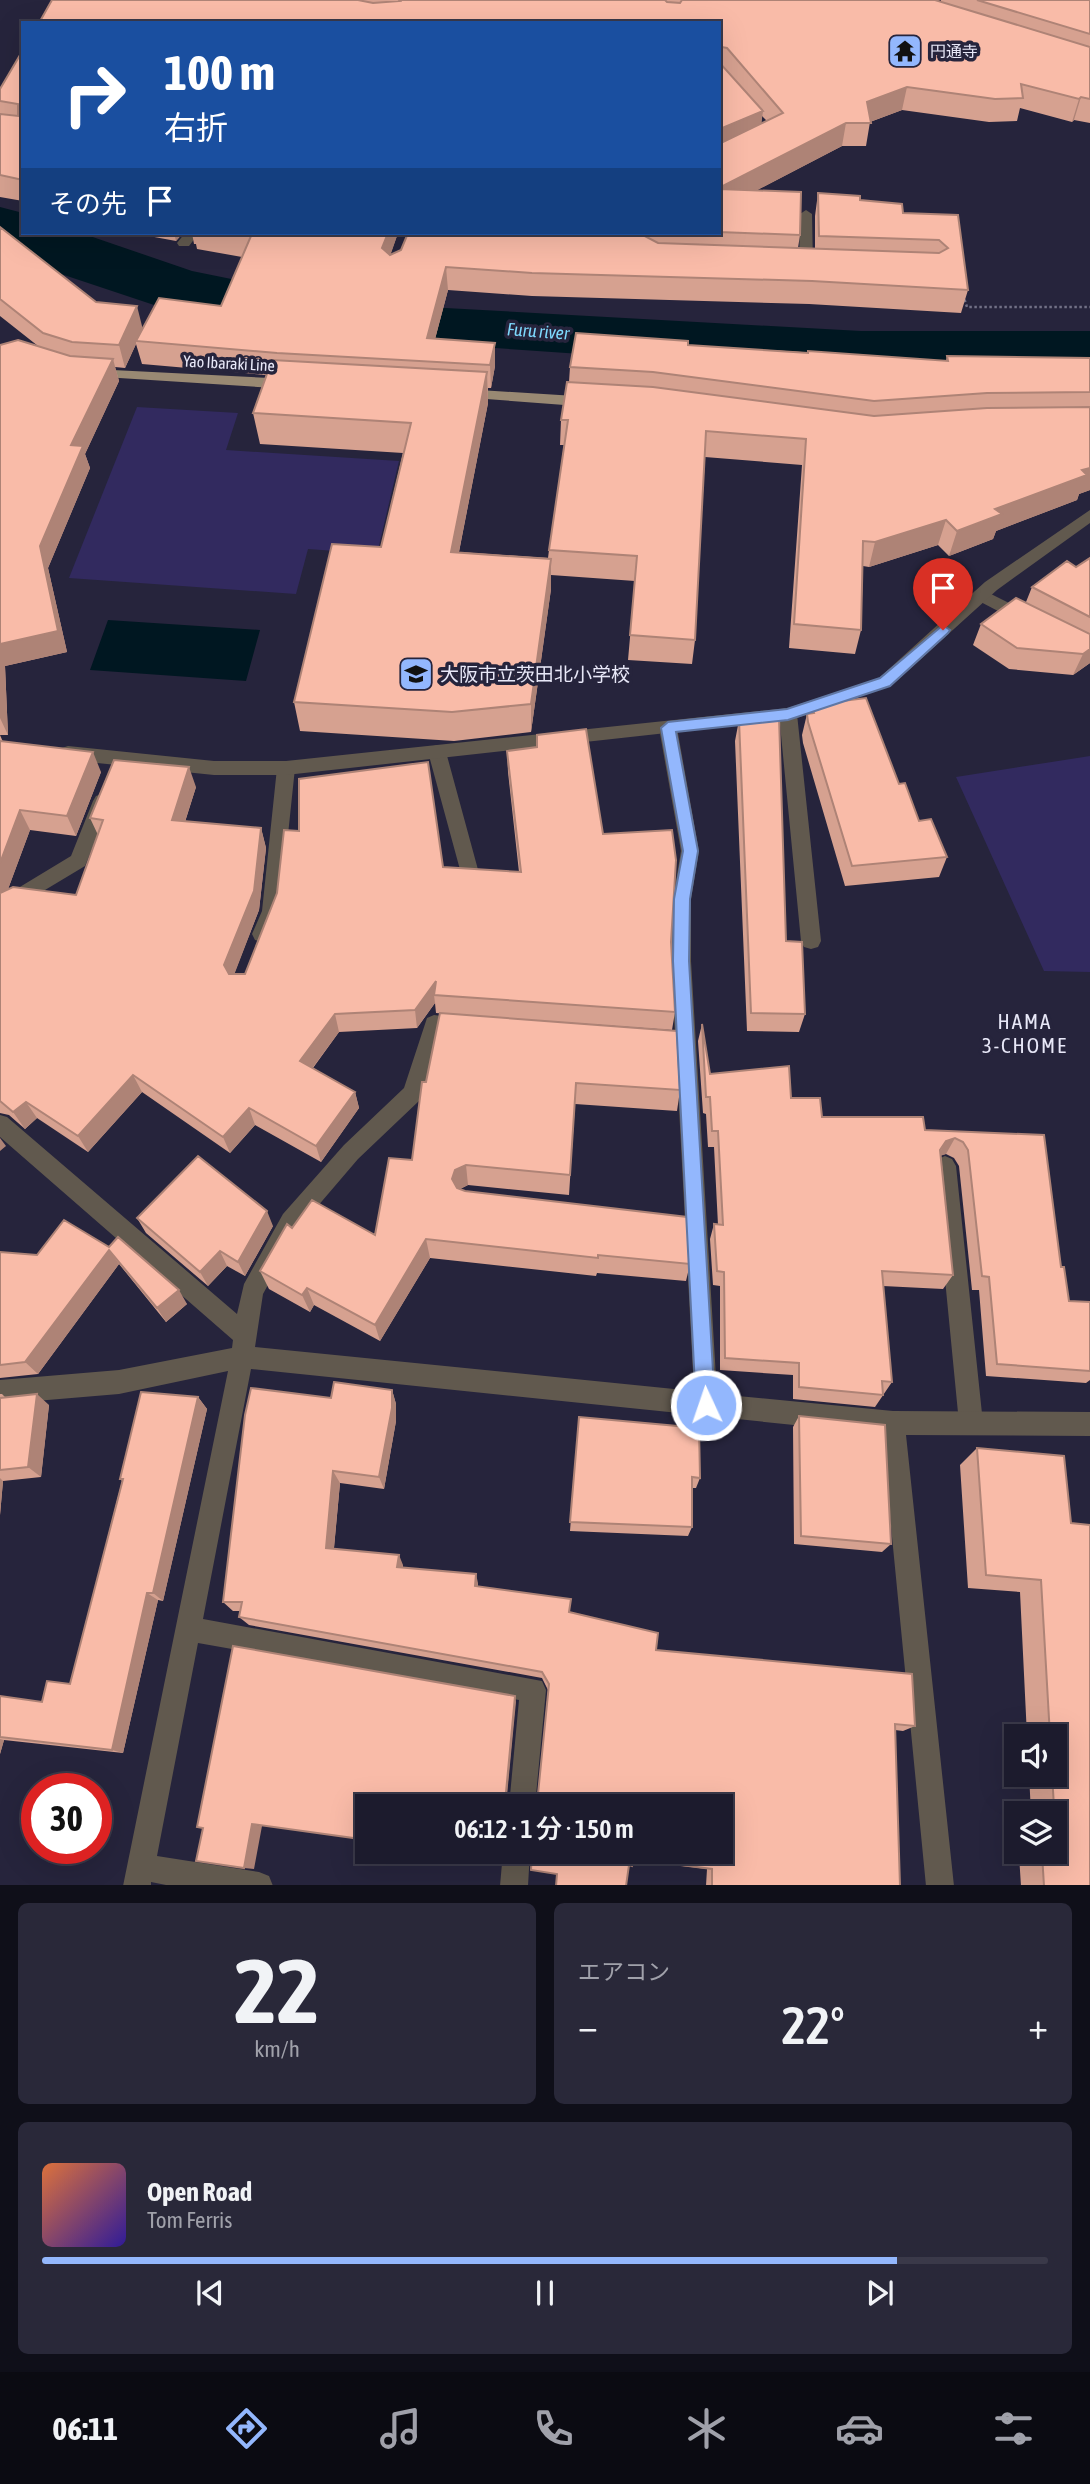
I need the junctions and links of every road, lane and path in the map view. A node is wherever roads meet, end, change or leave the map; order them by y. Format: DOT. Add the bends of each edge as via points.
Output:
graph roads {
  1 [pos="806,214"];
  2 [pos="806,265"];
  3 [pos="961,290"];
  4 [pos="1090,307"];
  5 [pos="78,372"];
  6 [pos="302,385"];
  7 [pos="455,394"];
  8 [pos="609,403"];
  9 [pos="1090,515"];
  10 [pos="981,595"];
  11 [pos="1042,627"];
  12 [pos="788,714"];
  13 [pos="668,728"];
  14 [pos="53,751"];
  15 [pos="437,752"];
  16 [pos="286,768"];
  17 [pos="114,772"];
  18 [pos="471,877"];
  19 [pos="0,909"];
  20 [pos="811,942"];
  21 [pos="257,947"];
  22 [pos="487,1028"];
  23 [pos="633,1039"];
  24 [pos="686,1043"];
  25 [pos="0,1124"];
  26 [pos="945,1166"];
  27 [pos="668,1217"];
  28 [pos="695,1220"];
  29 [pos="244,1346"];
  30 [pos="0,1392"];
  31 [pos="706,1405"];
  32 [pos="893,1423"];
  33 [pos="971,1423"];
  34 [pos="1090,1424"];
  35 [pos="188,1629"];
  36 [pos="523,1794"];
  37 [pos="516,1864"];
  38 [pos="139,1876"];
  39 [pos="259,1885"];
  40 [pos="514,1885"];
  41 [pos="940,1885"];
  1 -- 2 [label="street"];
  3 -- 4 [label="path" via="967,307"];
  5 -- 6 [label="main road, Yao Ibaraki Line"];
  7 -- 8 [label="main road"];
  9 -- 10 [label="street"];
  10 -- 11 [label="street"];
  10 -- 12 [label="street" via="885,682"];
  12 -- 13 [label="street"];
  12 -- 20 [label="lane"];
  13 -- 15 [label="street"];
  13 -- 24 [label="street" via="690,851 682,899"];
  14 -- 17 [label="street"];
  15 -- 16 [label="street"];
  15 -- 18 [label="street"];
  16 -- 17 [label="street"];
  16 -- 21 [label="street" via="271,911"];
  17 -- 19 [label="street" via="78,861"];
  22 -- 29 [label="street" via="434,1024 413,1093 351,1152 291,1221 252,1292"];
  23 -- 24 [label="street"];
  24 -- 28 [label="street"];
  25 -- 29 [label="street"];
  26 -- 33 [label="street"];
  27 -- 28 [label="street"];
  28 -- 31 [label="street"];
  29 -- 30 [label="street" via="119,1382"];
  29 -- 31 [label="street"];
  29 -- 35 [label="street"];
  31 -- 32 [label="street"];
  32 -- 33 [label="street"];
  32 -- 41 [label="street"];
  33 -- 34 [label="street"];
  35 -- 36 [label="street" via="533,1690"];
  35 -- 38 [label="street"];
  37 -- 40 [label="street"];
  38 -- 39 [label="street"];
}
